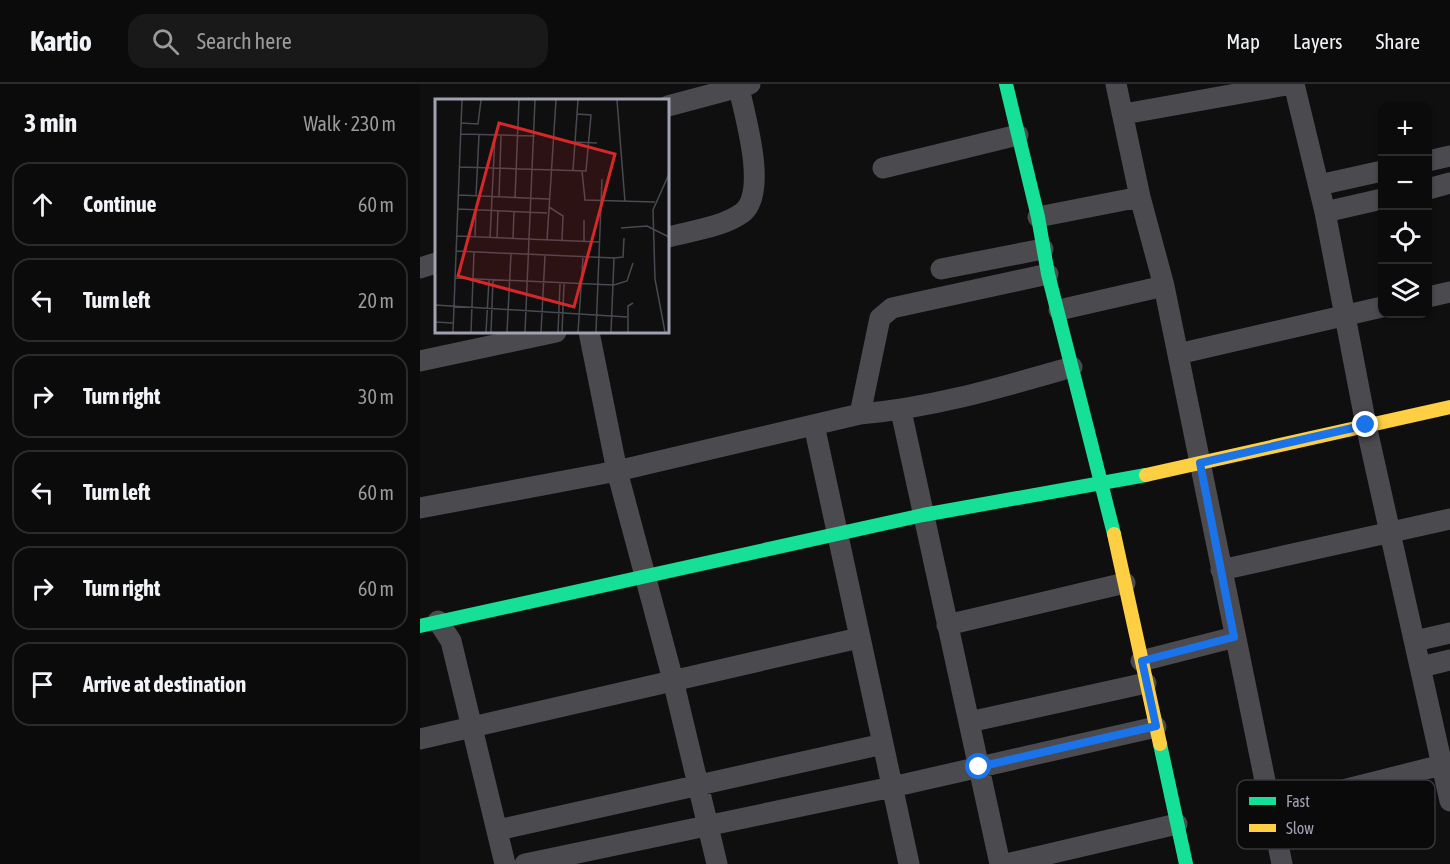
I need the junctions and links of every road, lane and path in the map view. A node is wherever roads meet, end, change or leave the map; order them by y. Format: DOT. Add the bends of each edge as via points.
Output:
graph roads {
  1 [pos="1006,84"];
  2 [pos="1116,84"];
  3 [pos="1293,84"];
  4 [pos="742,85"];
  5 [pos="669,106"];
  6 [pos="1124,114"];
  7 [pos="1018,135"];
  8 [pos="1450,156"];
  9 [pos="1432,159"];
  10 [pos="883,168"];
  11 [pos="1378,172"];
  12 [pos="1450,183"];
  13 [pos="1319,185"];
  14 [pos="1432,188"];
  15 [pos="1140,197"];
  16 [pos="1378,200"];
  17 [pos="1325,212"];
  18 [pos="1038,217"];
  19 [pos="669,237"];
  20 [pos="1043,249"];
  21 [pos="435,263"];
  22 [pos="420,268"];
  23 [pos="940,269"];
  24 [pos="1048,274"];
  25 [pos="1164,286"];
  26 [pos="1450,292"];
  27 [pos="1432,296"];
  28 [pos="1378,308"];
  29 [pos="1059,310"];
  30 [pos="1347,315"];
  31 [pos="551,333"];
  32 [pos="589,333"];
  33 [pos="1178,354"];
  34 [pos="420,361"];
  35 [pos="1072,367"];
  36 [pos="1450,407"];
  37 [pos="901,411"];
  38 [pos="860,414"];
  39 [pos="814,425"];
  40 [pos="1366,425"];
  41 [pos="1200,463"];
  42 [pos="617,471"];
  43 [pos="1102,485"];
  44 [pos="420,508"];
  45 [pos="923,515"];
  46 [pos="1450,519"];
  47 [pos="1389,531"];
  48 [pos="837,535"];
  49 [pos="1221,570"];
  50 [pos="647,577"];
  51 [pos="1125,583"];
  52 [pos="429,624"];
  53 [pos="947,625"];
  54 [pos="1450,633"];
  55 [pos="1234,637"];
  56 [pos="860,638"];
  57 [pos="1415,641"];
  58 [pos="1450,660"];
  59 [pos="1142,661"];
  60 [pos="1421,667"];
  61 [pos="673,680"];
  62 [pos="1146,683"];
  63 [pos="969,722"];
  64 [pos="1156,726"];
  65 [pos="470,727"];
  66 [pos="420,739"];
  67 [pos="883,744"];
  68 [pos="1446,764"];
  69 [pos="979,767"];
  70 [pos="1265,780"];
  71 [pos="1382,780"];
  72 [pos="698,785"];
  73 [pos="892,787"];
  74 [pos="1450,801"];
  75 [pos="1177,824"];
  76 [pos="708,825"];
  77 [pos="498,830"];
  78 [pos="1279,849"];
  79 [pos="505,864"];
  80 [pos="525,864"];
  81 [pos="717,864"];
  82 [pos="909,864"];
  83 [pos="1000,864"];
  84 [pos="1006,864"];
  85 [pos="1186,864"];
  86 [pos="1282,864"];
  1 -- 7 [label="street"];
  2 -- 6 [label="street"];
  3 -- 6 [label="street"];
  3 -- 13 [label="street"];
  4 -- 5 [label="street"];
  4 -- 19 [label="street" via="755,196 744,212 729,220"];
  6 -- 15 [label="street"];
  7 -- 10 [label="street"];
  7 -- 18 [label="street"];
  8 -- 9 [label="street"];
  11 -- 13 [label="street"];
  12 -- 14 [label="street"];
  13 -- 17 [label="street"];
  15 -- 18 [label="street"];
  15 -- 25 [label="street"];
  16 -- 17 [label="street"];
  17 -- 30 [label="street"];
  18 -- 20 [label="street"];
  20 -- 23 [label="street"];
  20 -- 24 [label="street"];
  21 -- 22 [label="street"];
  24 -- 29 [label="street"];
  24 -- 38 [label="street" via="892,308 880,318"];
  25 -- 29 [label="street"];
  25 -- 33 [label="street"];
  26 -- 27 [label="street"];
  28 -- 30 [label="street"];
  29 -- 35 [label="street"];
  30 -- 33 [label="street"];
  30 -- 40 [label="street"];
  31 -- 34 [label="street"];
  32 -- 42 [label="street"];
  33 -- 41 [label="street"];
  35 -- 37 [label="street"];
  35 -- 43 [label="street"];
  36 -- 40 [label="street"];
  37 -- 38 [label="street"];
  37 -- 45 [label="street"];
  38 -- 39 [label="street"];
  39 -- 42 [label="street"];
  39 -- 48 [label="street"];
  40 -- 41 [label="street"];
  40 -- 47 [label="street"];
  41 -- 43 [label="street"];
  41 -- 49 [label="street"];
  42 -- 44 [label="street"];
  42 -- 50 [label="street"];
  43 -- 45 [label="street"];
  43 -- 51 [label="street"];
  45 -- 48 [label="street"];
  45 -- 53 [label="street"];
  46 -- 47 [label="street"];
  47 -- 49 [label="street"];
  47 -- 57 [label="street"];
  48 -- 50 [label="street"];
  48 -- 56 [label="street"];
  49 -- 55 [label="street"];
  50 -- 52 [label="street"];
  50 -- 61 [label="street"];
  51 -- 53 [label="street"];
  51 -- 59 [label="street"];
  52 -- 65 [label="street" via="451,640"];
  53 -- 63 [label="street"];
  54 -- 57 [label="street"];
  55 -- 59 [label="street"];
  55 -- 70 [label="street"];
  56 -- 61 [label="street"];
  56 -- 67 [label="street"];
  57 -- 60 [label="street"];
  58 -- 60 [label="street"];
  59 -- 62 [label="street"];
  60 -- 68 [label="street"];
  61 -- 65 [label="street"];
  61 -- 72 [label="street"];
  62 -- 63 [label="street"];
  62 -- 64 [label="street"];
  63 -- 69 [label="street"];
  64 -- 69 [label="street"];
  64 -- 75 [label="street"];
  65 -- 66 [label="street"];
  65 -- 77 [label="street"];
  67 -- 72 [label="street"];
  67 -- 73 [label="street"];
  68 -- 71 [label="street"];
  68 -- 74 [label="street"];
  69 -- 73 [label="street"];
  69 -- 83 [label="street"];
  72 -- 76 [label="street"];
  72 -- 77 [label="street"];
  73 -- 76 [label="street"];
  73 -- 82 [label="street"];
  75 -- 84 [label="street"];
  75 -- 85 [label="street"];
  76 -- 80 [label="street"];
  76 -- 81 [label="street"];
  77 -- 79 [label="street"];
  78 -- 86 [label="street"];
}
